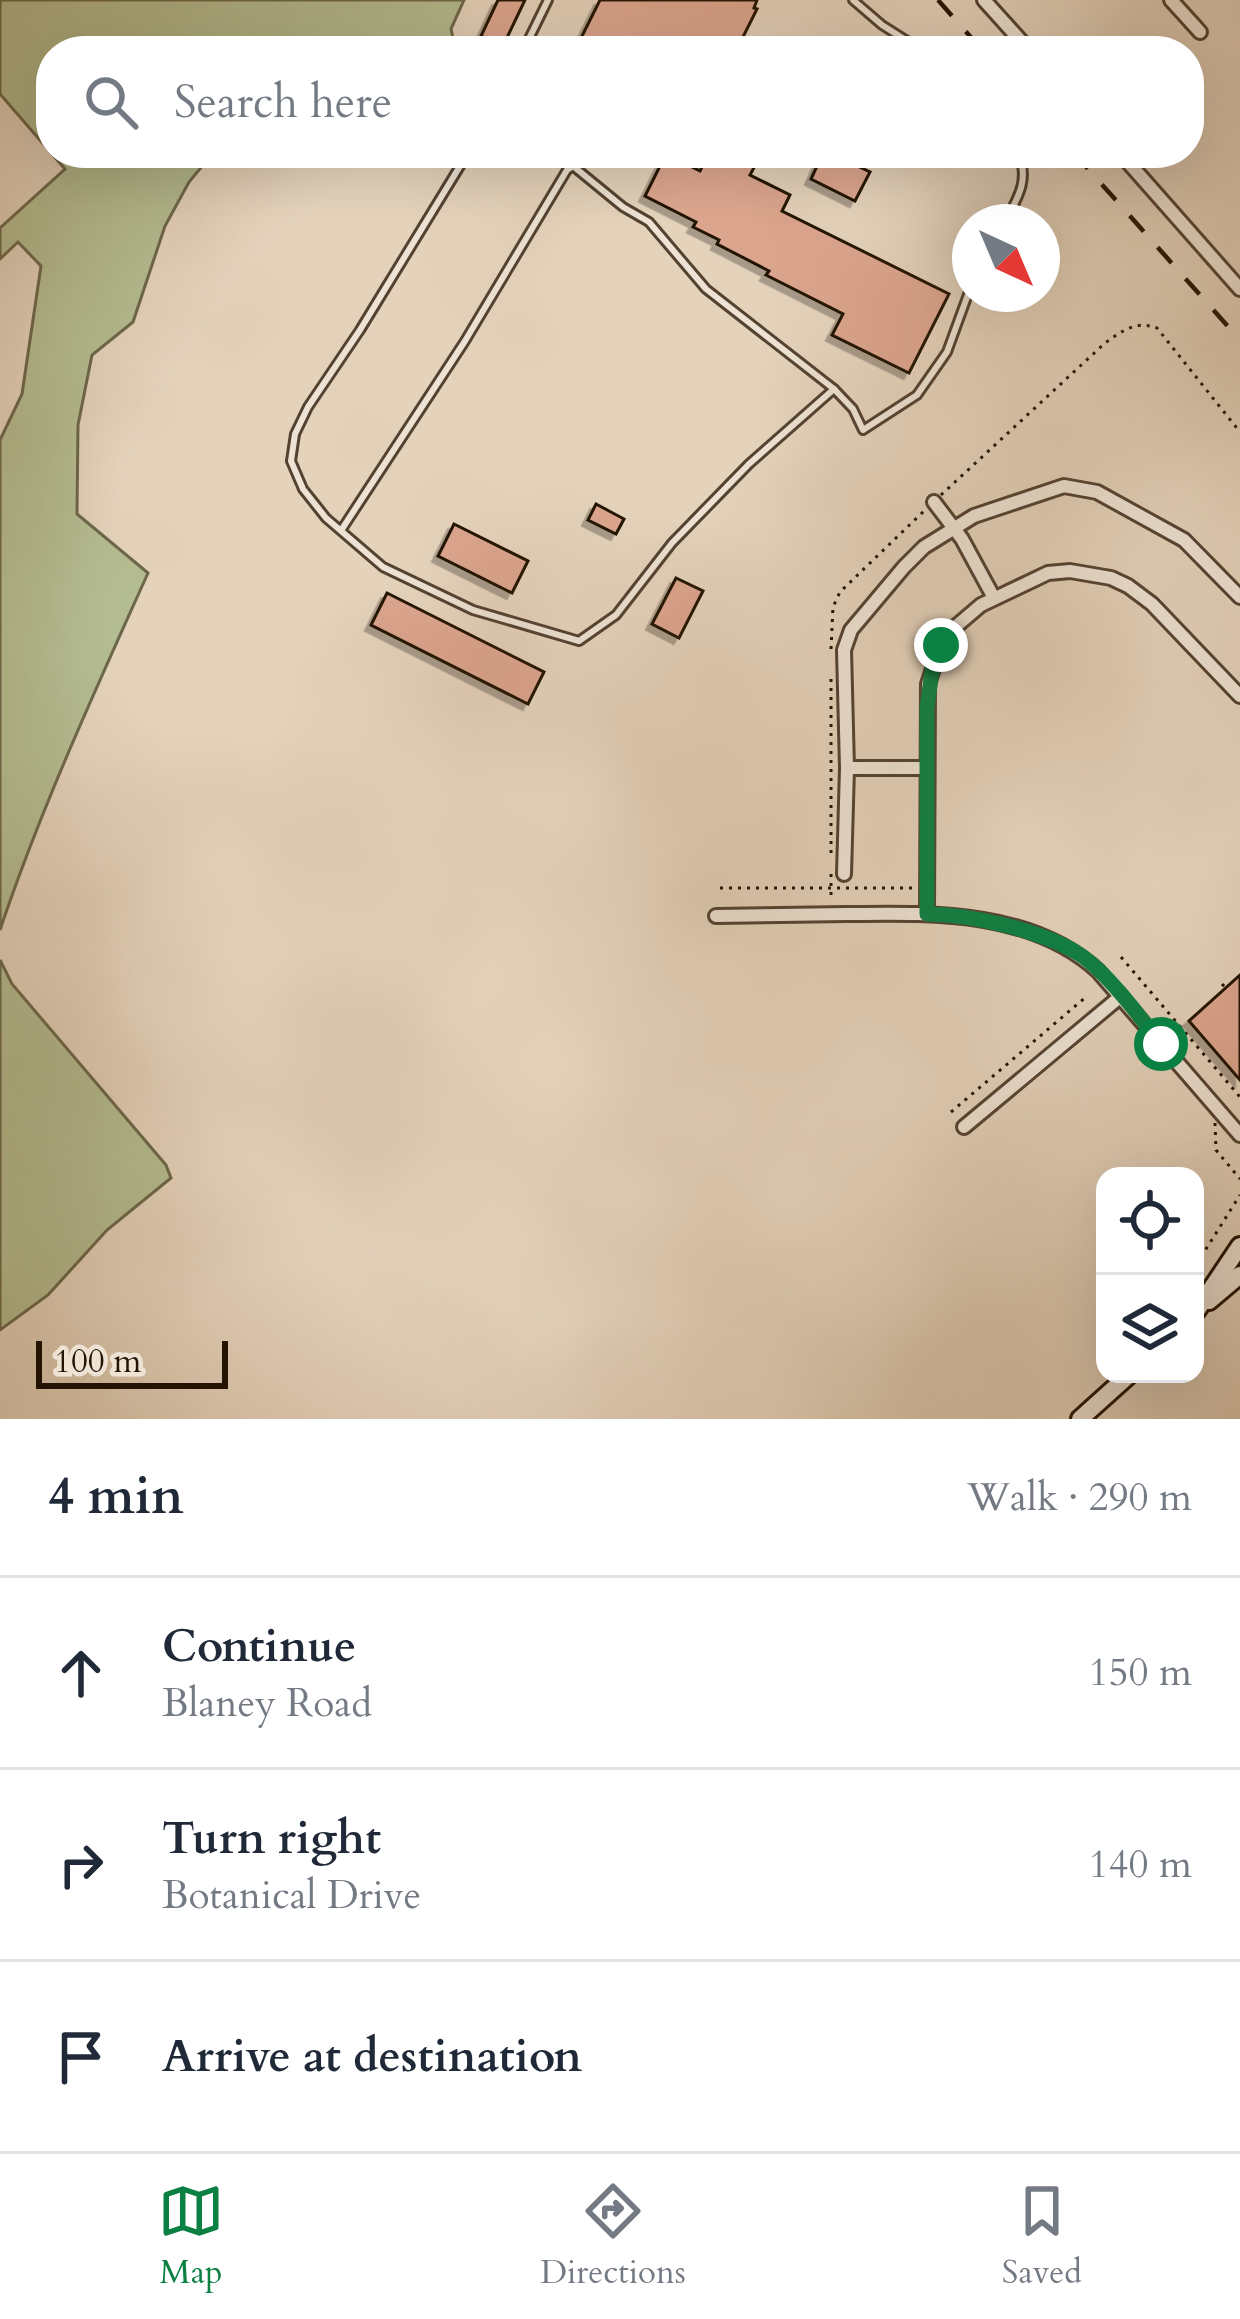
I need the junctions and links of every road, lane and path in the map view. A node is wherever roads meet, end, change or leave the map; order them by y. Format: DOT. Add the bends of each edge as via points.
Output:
graph roads {
  1 [pos="548,0"];
  2 [pos="854,0"];
  3 [pos="984,0"];
  4 [pos="1171,0"];
  5 [pos="1200,32"];
  6 [pos="531,36"];
  7 [pos="899,36"];
  8 [pos="1016,36"];
  9 [pos="459,168"];
  10 [pos="572,168"];
  11 [pos="575,168"];
  12 [pos="1024,168"];
  13 [pos="1133,168"];
  14 [pos="1014,204"];
  15 [pos="1240,289"];
  16 [pos="962,312"];
  17 [pos="834,389"];
  18 [pos="1240,432"];
  19 [pos="930,505"];
  20 [pos="955,528"];
  21 [pos="341,531"];
  22 [pos="1240,596"];
  23 [pos="994,598"];
  24 [pos="1238,691"];
  25 [pos="927,768"];
  26 [pos="847,769"];
  27 [pos="844,874"];
  28 [pos="720,888"];
  29 [pos="911,888"];
  30 [pos="927,914"];
  31 [pos="716,916"];
  32 [pos="1121,957"];
  33 [pos="1087,996"];
  34 [pos="1121,996"];
  35 [pos="1235,1074"];
  36 [pos="1227,1081"];
  37 [pos="1240,1097"];
  38 [pos="951,1112"];
  39 [pos="964,1127"];
  40 [pos="1215,1129"];
  41 [pos="1240,1134"];
  42 [pos="1240,1179"];
  43 [pos="1240,1196"];
  44 [pos="1240,1246"];
  45 [pos="1205,1253"];
  46 [pos="1240,1275"];
  47 [pos="1204,1299"];
  48 [pos="1204,1304"];
  49 [pos="1120,1383"];
  50 [pos="1080,1419"];
  1 -- 6 [label="lane"];
  2 -- 7 [label="lane"];
  3 -- 8 [label="street"];
  4 -- 5 [label="street"];
  9 -- 21 [label="lane" via="295,434 291,461 303,489"];
  10 -- 21 [label="lane"];
  11 -- 17 [label="lane" via="649,222 706,290"];
  12 -- 14 [label="lane"];
  13 -- 15 [label="street"];
  16 -- 17 [label="lane" via="917,395 863,430"];
  17 -- 21 [label="lane" via="671,543 616,615 579,641 473,610 383,567"];
  18 -- 19 [label="path" via="1157,328 1133,325"];
  19 -- 20 [label="street"];
  20 -- 22 [label="street" via="1038,493 1082,487 1184,540"];
  20 -- 23 [label="street"];
  20 -- 26 [label="street" via="924,547 851,630 844,650"];
  23 -- 24 [label="street" via="1048,573 1111,578 1152,604"];
  23 -- 25 [label="street" via="954,628 933,664"];
  25 -- 26 [label="street"];
  25 -- 30 [label="street"];
  26 -- 27 [label="street"];
  28 -- 29 [label="path"];
  30 -- 31 [label="street"];
  30 -- 34 [label="street" via="972,917 1040,937 1080,954"];
  32 -- 36 [label="path"];
  33 -- 38 [label="path"];
  34 -- 39 [label="street"];
  34 -- 41 [label="street"];
  35 -- 36 [label="path"];
  36 -- 37 [label="path"];
  40 -- 42 [label="path" via="1216,1150"];
  43 -- 45 [label="path"];
  44 -- 47 [label="street"];
  46 -- 48 [label="street"];
  49 -- 50 [label="street"];
}
